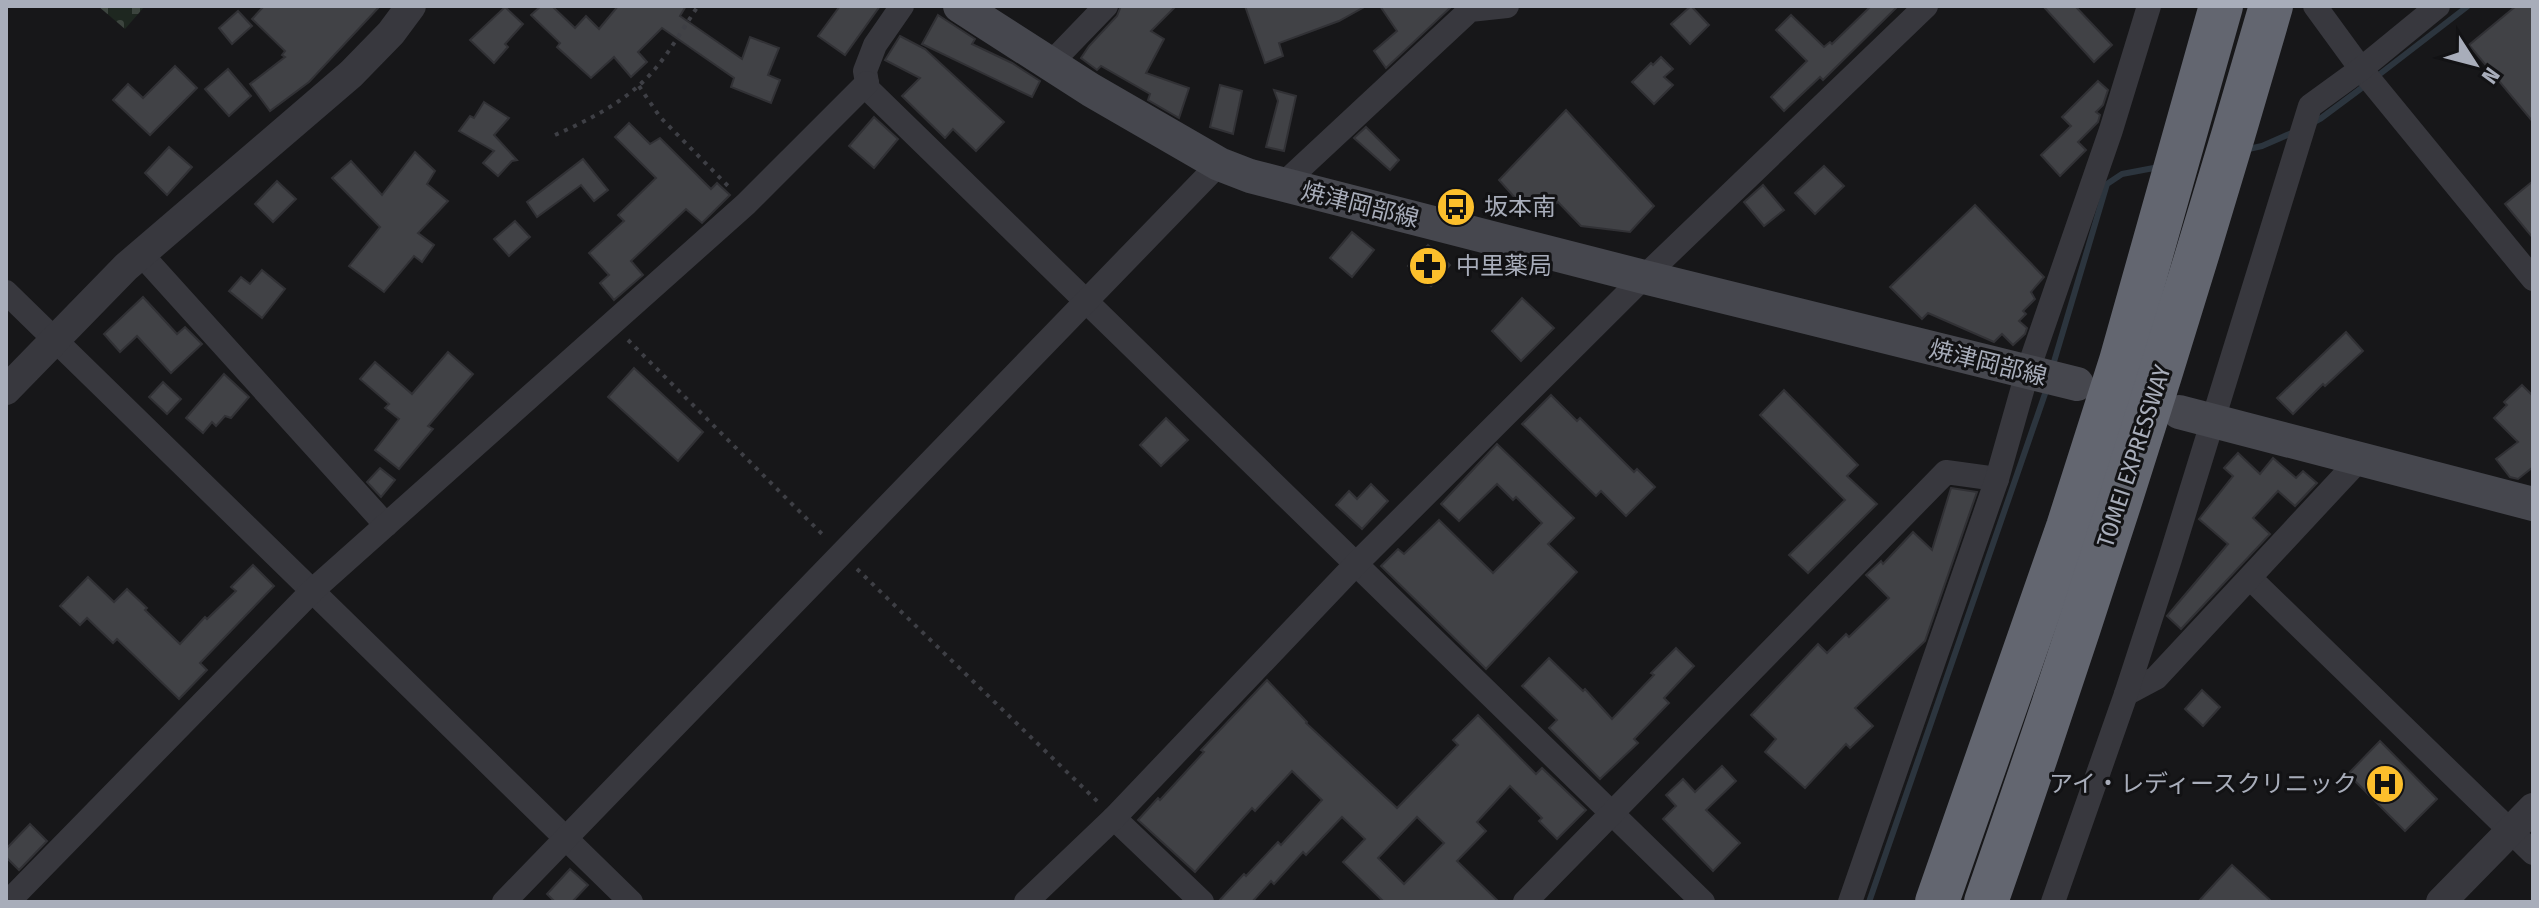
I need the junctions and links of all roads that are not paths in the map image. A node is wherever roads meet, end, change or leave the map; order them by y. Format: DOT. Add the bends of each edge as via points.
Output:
graph roads {
  1 [pos="411,6"];
  2 [pos="902,6"];
  3 [pos="960,6"];
  4 [pos="1106,6"];
  5 [pos="1507,6"];
  6 [pos="1926,6"];
  7 [pos="2149,6"];
  8 [pos="2221,6"];
  9 [pos="2271,6"];
  10 [pos="2315,6"];
  11 [pos="2438,6"];
  12 [pos="1468,8"];
  13 [pos="2334,18"];
  14 [pos="1050,64"];
  15 [pos="2361,69"];
  16 [pos="867,83"];
  17 [pos="1219,164"];
  18 [pos="1281,186"];
  19 [pos="141,254"];
  20 [pos="1644,277"];
  21 [pos="2533,279"];
  22 [pos="6,292"];
  23 [pos="1087,302"];
  24 [pos="54,340"];
  25 [pos="2027,373"];
  26 [pos="2077,384"];
  27 [pos="6,390"];
  28 [pos="2179,412"];
  29 [pos="2212,422"];
  30 [pos="2359,460"];
  31 [pos="1997,479"];
  32 [pos="2533,504"];
  33 [pos="386,525"];
  34 [pos="1355,565"];
  35 [pos="2250,578"];
  36 [pos="313,590"];
  37 [pos="2126,694"];
  38 [pos="2533,808"];
  39 [pos="1612,812"];
  40 [pos="1114,818"];
  41 [pos="2511,832"];
  42 [pos="566,838"];
  43 [pos="2533,853"];
  44 [pos="13,896"];
  45 [pos="504,902"];
  46 [pos="631,902"];
  47 [pos="1026,902"];
  48 [pos="1202,902"];
  49 [pos="1525,902"];
  50 [pos="1703,902"];
  51 [pos="1850,902"];
  52 [pos="1937,902"];
  53 [pos="1986,902"];
  54 [pos="2053,902"];
  55 [pos="2441,902"];
  1 -- 19 [label="street" via="351,74"];
  2 -- 16 [label="street" via="875,45 865,71"];
  3 -- 14 [label="main road, 焼津岡部線"];
  4 -- 14 [label="street"];
  5 -- 12 [label="street"];
  6 -- 20 [label="street"];
  7 -- 25 [label="street"];
  8 -- 52 [label="highway, TOMEI EXPRESSWAY" via="2121,361"];
  9 -- 53 [label="highway, TOMEI EXPRESSWAY" via="2161,376"];
  10 -- 13 [label="street"];
  11 -- 15 [label="street"];
  12 -- 18 [label="street"];
  13 -- 15 [label="street"];
  14 -- 17 [label="main road, 焼津岡部線"];
  15 -- 21 [label="street"];
  15 -- 29 [label="street" via="2310,106"];
  16 -- 23 [label="street"];
  16 -- 33 [label="street" via="746,204"];
  17 -- 18 [label="main road, 焼津岡部線"];
  17 -- 23 [label="street"];
  18 -- 20 [label="main road, 焼津岡部線"];
  19 -- 24 [label="street"];
  19 -- 33 [label="street"];
  20 -- 25 [label="main road, 焼津岡部線"];
  20 -- 34 [label="street"];
  22 -- 24 [label="street"];
  23 -- 34 [label="street"];
  23 -- 42 [label="street"];
  24 -- 27 [label="street"];
  24 -- 36 [label="street"];
  25 -- 26 [label="main road, 焼津岡部線"];
  25 -- 31 [label="street"];
  28 -- 29 [label="main road"];
  29 -- 30 [label="main road"];
  29 -- 37 [label="street"];
  30 -- 32 [label="main road"];
  30 -- 35 [label="street"];
  31 -- 39 [label="street" via="1946,472"];
  31 -- 51 [label="street"];
  33 -- 36 [label="street"];
  34 -- 39 [label="street"];
  34 -- 40 [label="street"];
  35 -- 37 [label="street" via="2156,678"];
  35 -- 41 [label="street"];
  36 -- 42 [label="street"];
  36 -- 44 [label="street"];
  37 -- 54 [label="street"];
  38 -- 41 [label="street"];
  39 -- 49 [label="street"];
  39 -- 50 [label="street"];
  40 -- 47 [label="street"];
  40 -- 48 [label="street"];
  41 -- 43 [label="street"];
  41 -- 55 [label="street"];
  42 -- 45 [label="street"];
  42 -- 46 [label="street"];
}
